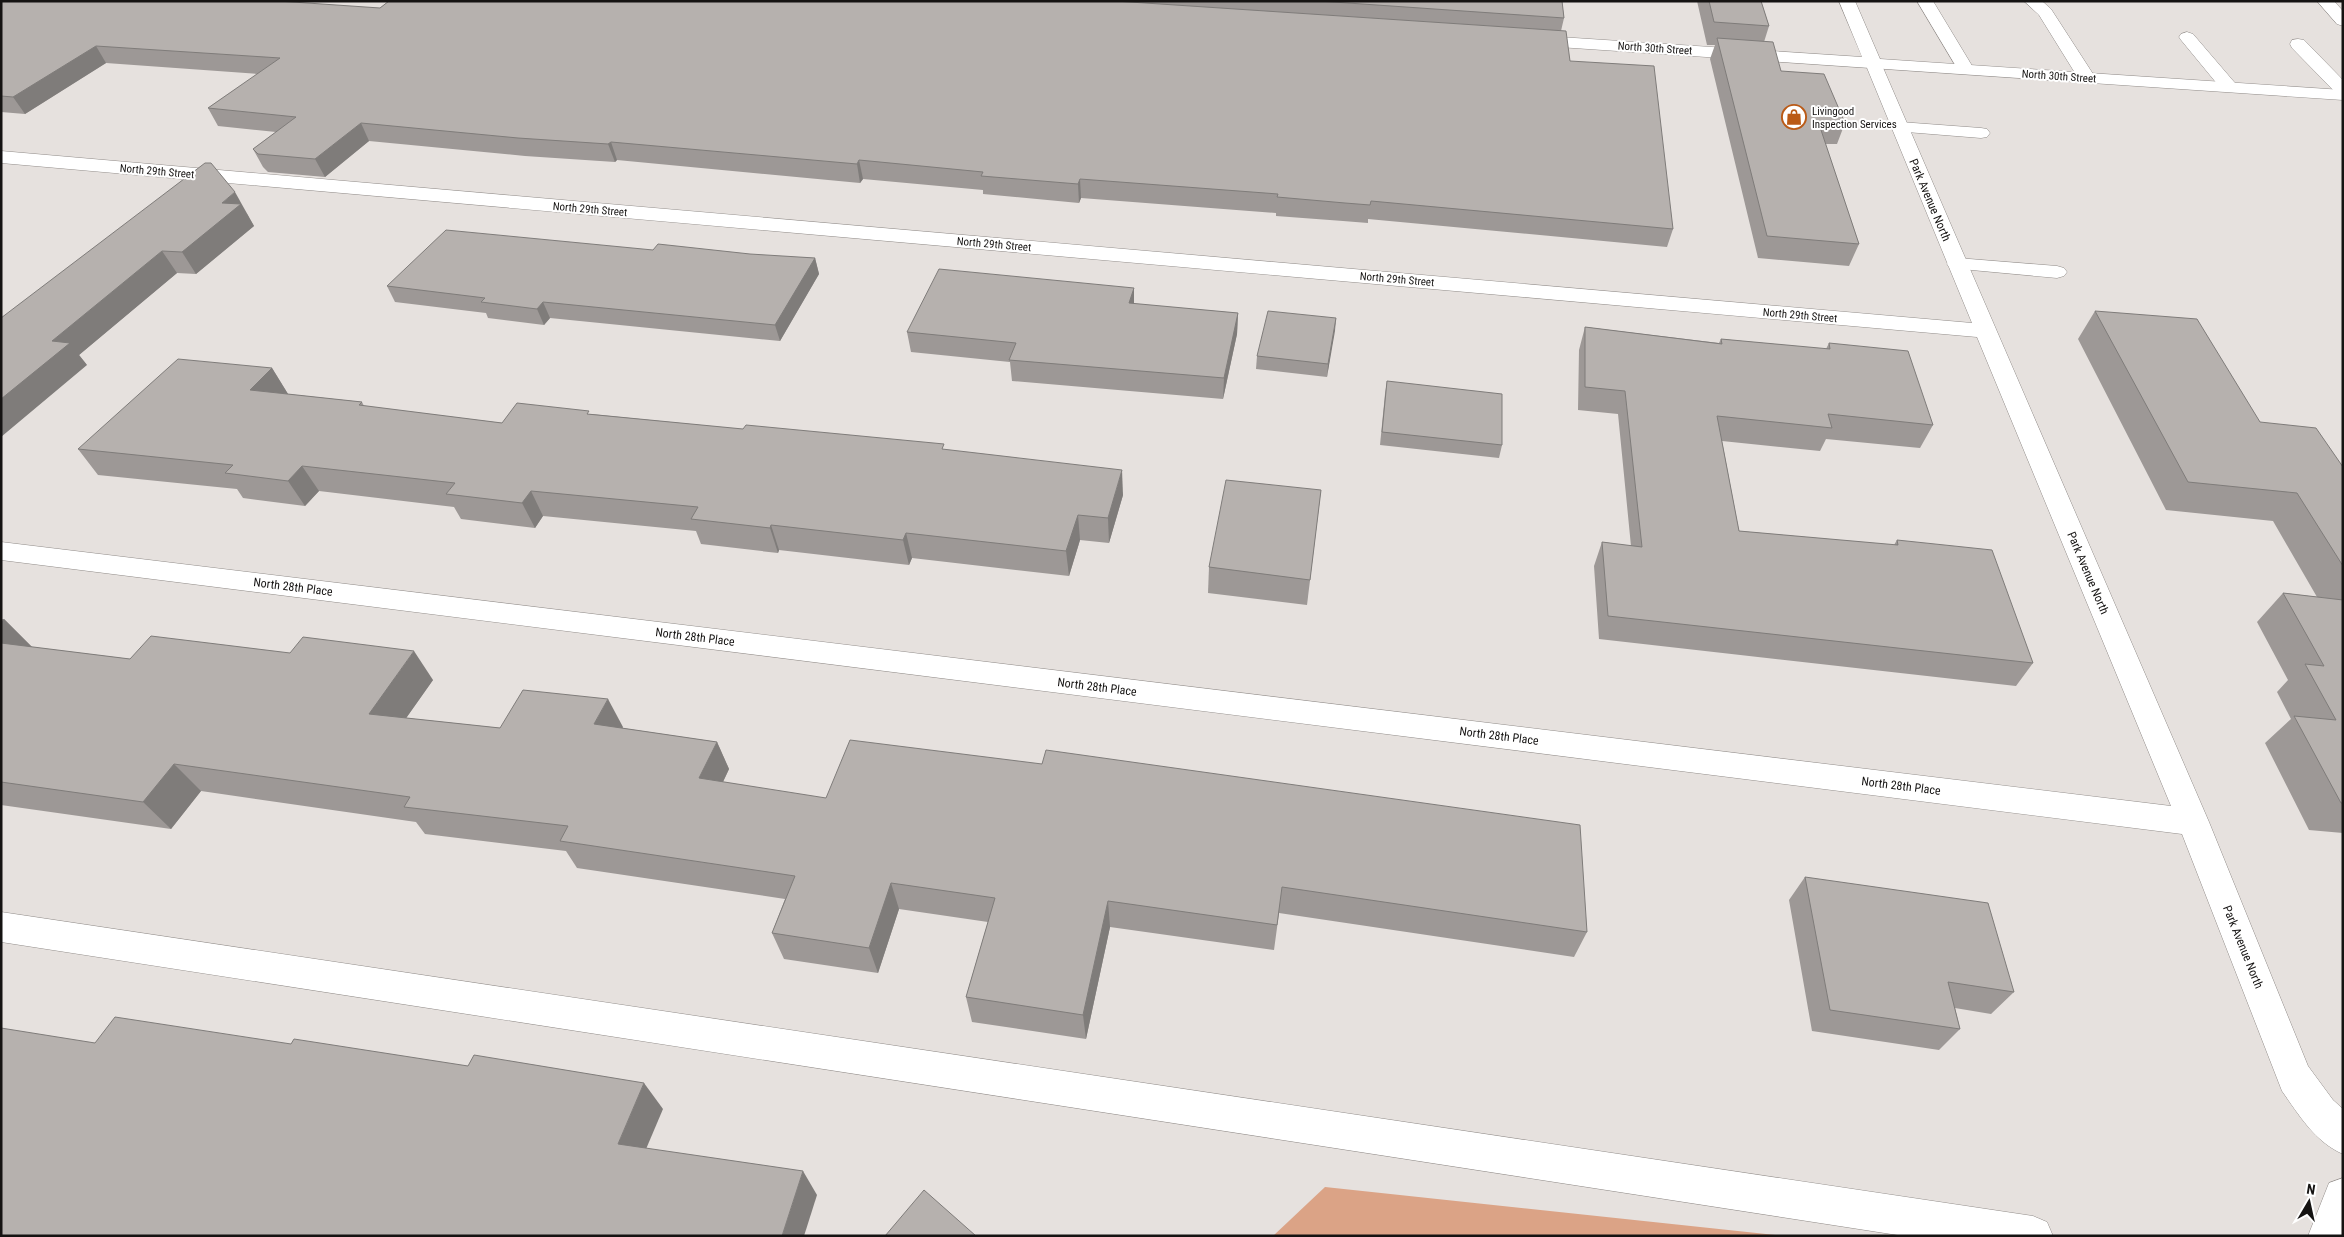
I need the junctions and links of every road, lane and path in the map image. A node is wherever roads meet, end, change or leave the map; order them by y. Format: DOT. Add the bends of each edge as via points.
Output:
graph roads {
  1 [pos="1847,1"];
  2 [pos="1926,1"];
  3 [pos="2032,1"];
  4 [pos="2325,1"];
  5 [pos="2343,21"];
  6 [pos="2187,37"];
  7 [pos="1514,39"];
  8 [pos="2298,44"];
  9 [pos="1873,63"];
  10 [pos="1966,69"];
  11 [pos="2086,77"];
  12 [pos="2229,87"];
  13 [pos="2343,90"];
  14 [pos="2343,95"];
  15 [pos="1900,127"];
  16 [pos="1981,133"];
  17 [pos="1,158"];
  18 [pos="1958,264"];
  19 [pos="2057,272"];
  20 [pos="1986,331"];
  21 [pos="1,551"];
  22 [pos="2192,822"];
  23 [pos="1,927"];
  24 [pos="2343,1135"];
  25 [pos="2343,1197"];
  26 [pos="2033,1236"];
  27 [pos="2328,1236"];
  1 -- 9 [label="street, Park Avenue North"];
  2 -- 10 [label="street"];
  3 -- 11 [label="street" via="2046,12"];
  4 -- 5 [label="street"];
  6 -- 12 [label="street"];
  7 -- 9 [label="street, North 30th Street"];
  8 -- 13 [label="street"];
  9 -- 10 [label="street, North 30th Street"];
  9 -- 15 [label="street, Park Avenue North"];
  10 -- 11 [label="street, North 30th Street"];
  11 -- 12 [label="street, North 30th Street"];
  12 -- 14 [label="street, North 30th Street"];
  15 -- 16 [label="street"];
  15 -- 18 [label="street, Park Avenue North"];
  17 -- 20 [label="street, North 29th Street"];
  18 -- 19 [label="street"];
  18 -- 20 [label="street, Park Avenue North"];
  20 -- 22 [label="street, Park Avenue North"];
  21 -- 22 [label="street, North 28th Place"];
  22 -- 24 [label="street, Park Avenue North" via="2295,1078 2320,1113"];
  23 -- 26 [label="street"];
  25 -- 27 [label="street"];
}
